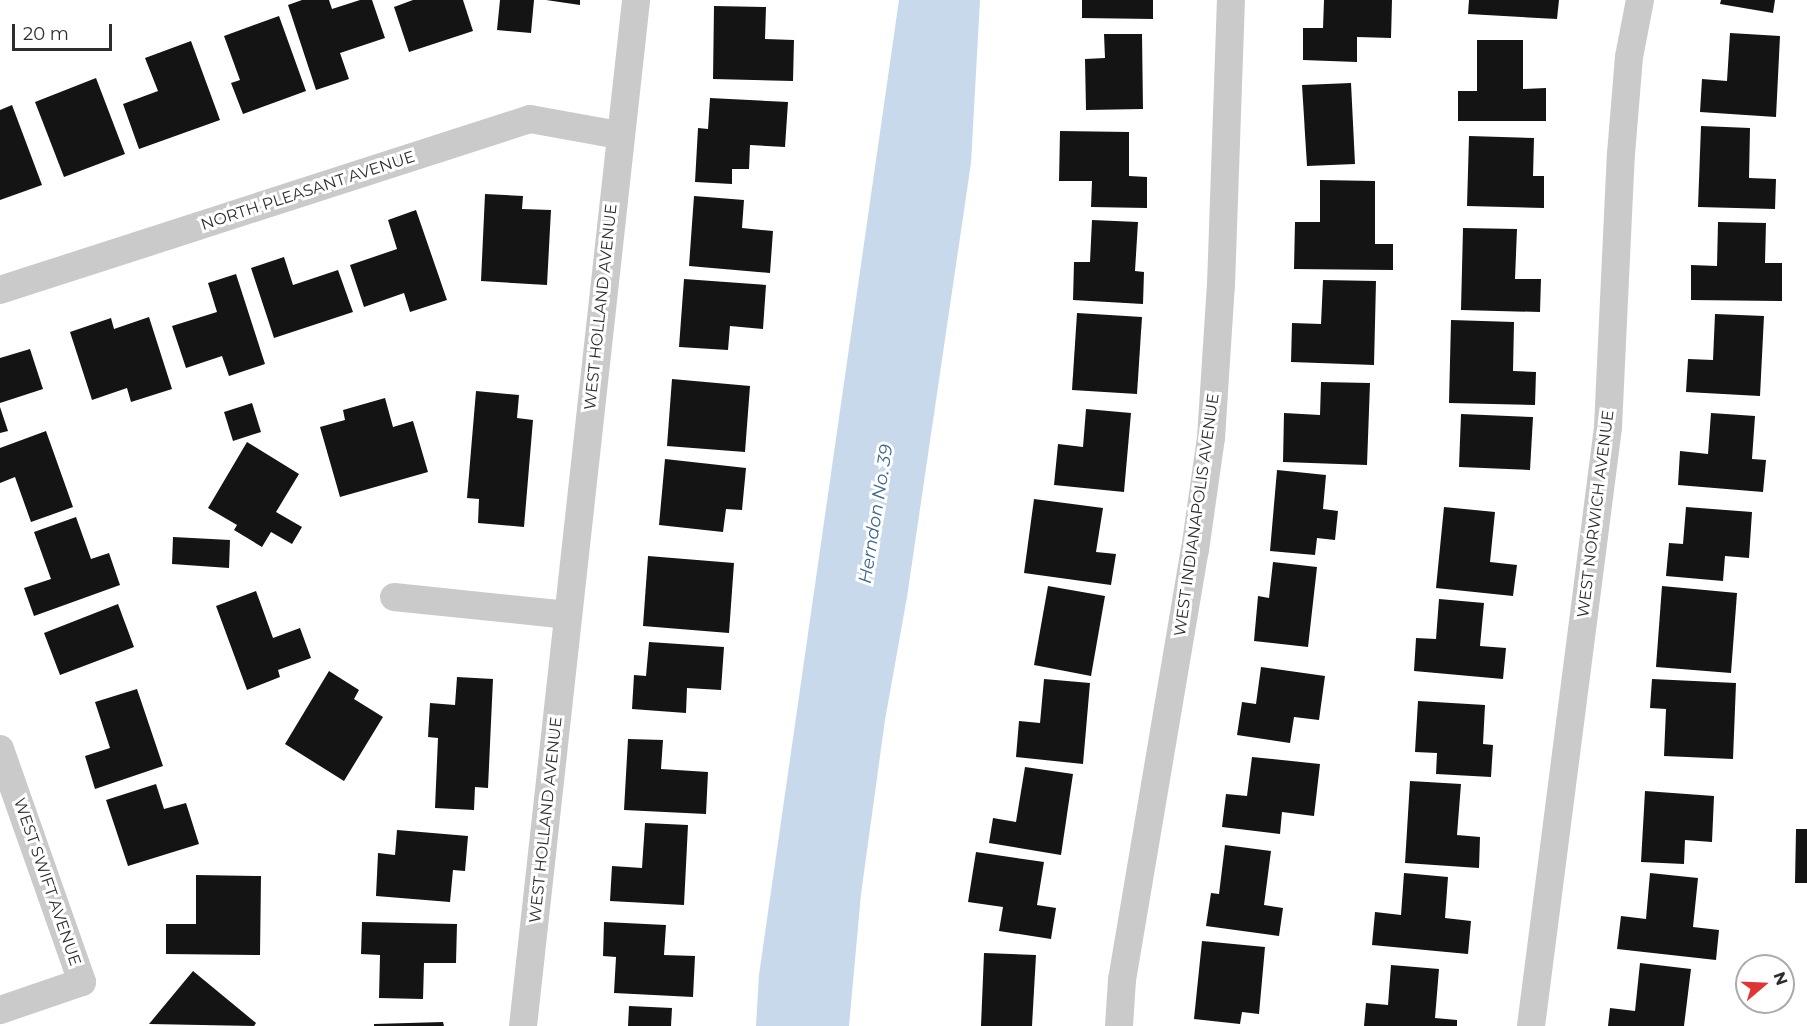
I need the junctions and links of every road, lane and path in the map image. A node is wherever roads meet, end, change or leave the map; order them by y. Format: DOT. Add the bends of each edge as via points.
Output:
graph roads {
  1 [pos="636,0"];
  2 [pos="1231,0"];
  3 [pos="1640,0"];
  4 [pos="619,135"];
  5 [pos="0,290"];
  6 [pos="394,597"];
  7 [pos="568,615"];
  8 [pos="0,749"];
  9 [pos="0,1011"];
  10 [pos="523,1026"];
  11 [pos="1119,1026"];
  12 [pos="1531,1026"];
  1 -- 4 [label="street, WEST HOLLAND AVENUE"];
  2 -- 11 [label="street, WEST INDIANAPOLIS AVENUE" via="1221,285 1211,438 1122,980"];
  3 -- 12 [label="street, WEST NORWICH AVENUE" via="1629,57 1621,154 1608,427"];
  4 -- 5 [label="street, NORTH PLEASANT AVENUE" via="530,119"];
  4 -- 7 [label="street, WEST HOLLAND AVENUE"];
  6 -- 7 [label="street"];
  7 -- 10 [label="street, WEST HOLLAND AVENUE"];
  8 -- 9 [label="street, WEST SWIFT AVENUE" via="82,982"];
}
